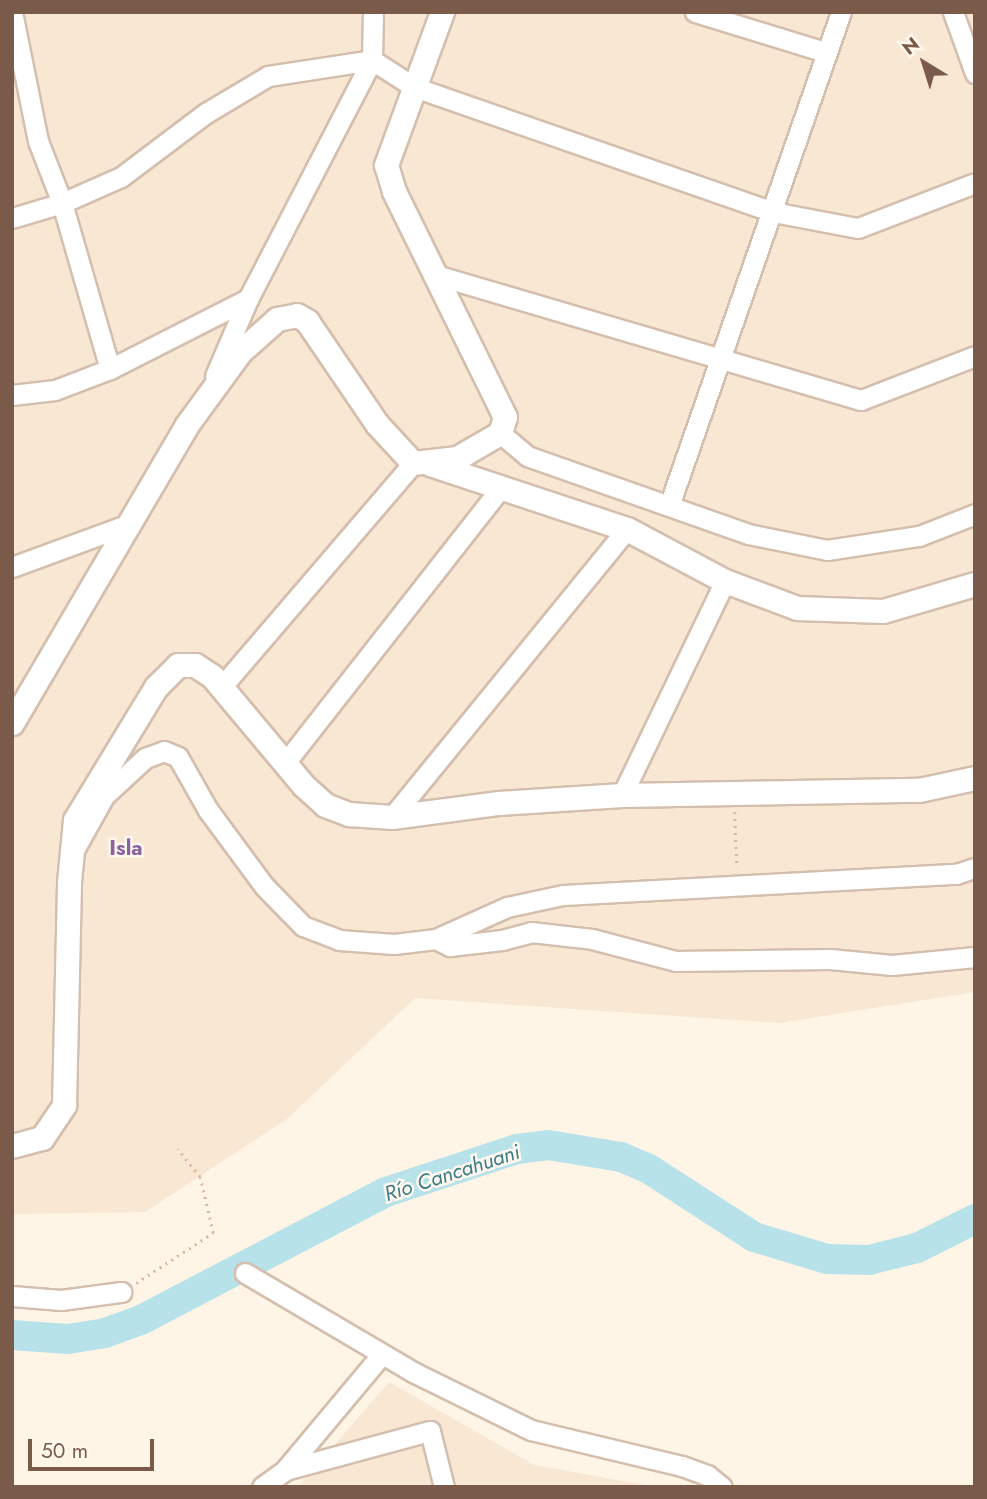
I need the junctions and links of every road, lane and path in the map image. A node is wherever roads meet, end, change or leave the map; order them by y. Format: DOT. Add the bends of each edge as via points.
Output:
graph roads {
  1 [pos="12,12"];
  2 [pos="373,12"];
  3 [pos="442,12"];
  4 [pos="695,12"];
  5 [pos="841,12"];
  6 [pos="953,12"];
  7 [pos="825,52"];
  8 [pos="372,60"];
  9 [pos="975,73"];
  10 [pos="414,87"];
  11 [pos="975,183"];
  12 [pos="62,203"];
  13 [pos="773,212"];
  14 [pos="12,218"];
  15 [pos="436,275"];
  16 [pos="248,299"];
  17 [pos="975,356"];
  18 [pos="721,359"];
  19 [pos="110,369"];
  20 [pos="210,388"];
  21 [pos="12,395"];
  22 [pos="500,433"];
  23 [pos="421,463"];
  24 [pos="502,486"];
  25 [pos="670,503"];
  26 [pos="975,514"];
  27 [pos="129,524"];
  28 [pos="627,529"];
  29 [pos="12,566"];
  30 [pos="725,581"];
  31 [pos="975,584"];
  32 [pos="223,685"];
  33 [pos="12,723"];
  34 [pos="285,763"];
  35 [pos="975,778"];
  36 [pos="734,794"];
  37 [pos="621,795"];
  38 [pos="392,817"];
  39 [pos="72,853"];
  40 [pos="975,868"];
  41 [pos="737,886"];
  42 [pos="436,939"];
  43 [pos="975,957"];
  44 [pos="12,1146"];
  45 [pos="177,1149"];
  46 [pos="245,1273"];
  47 [pos="121,1292"];
  48 [pos="12,1296"];
  49 [pos="382,1354"];
  50 [pos="287,1478"];
  51 [pos="262,1487"];
  52 [pos="444,1487"];
  53 [pos="722,1487"];
  1 -- 12 [label="street" via="38,141"];
  2 -- 8 [label="street"];
  3 -- 10 [label="street"];
  4 -- 7 [label="street"];
  5 -- 7 [label="street"];
  6 -- 9 [label="street"];
  7 -- 13 [label="street"];
  8 -- 10 [label="street"];
  8 -- 12 [label="street" via="268,76 206,113 121,177"];
  8 -- 16 [label="street"];
  10 -- 13 [label="street"];
  10 -- 15 [label="street" via="386,165"];
  11 -- 13 [label="street" via="858,228"];
  12 -- 14 [label="street"];
  12 -- 19 [label="street"];
  13 -- 18 [label="street"];
  15 -- 18 [label="street"];
  15 -- 22 [label="street" via="505,416"];
  16 -- 19 [label="street"];
  16 -- 20 [label="street"];
  17 -- 18 [label="street" via="861,400"];
  18 -- 25 [label="street"];
  19 -- 21 [label="street" via="55,390"];
  20 -- 23 [label="street" via="268,325 297,315 307,321 393,445"];
  20 -- 27 [label="street"];
  22 -- 23 [label="street" via="457,458"];
  22 -- 25 [label="street" via="527,456"];
  23 -- 24 [label="street"];
  23 -- 32 [label="street"];
  24 -- 28 [label="street"];
  24 -- 34 [label="street"];
  25 -- 26 [label="street" via="748,534 827,550 919,536"];
  27 -- 29 [label="street"];
  27 -- 33 [label="street"];
  28 -- 30 [label="street"];
  28 -- 38 [label="street"];
  30 -- 31 [label="street" via="777,603 834,612 901,608"];
  30 -- 37 [label="street"];
  32 -- 34 [label="street"];
  32 -- 39 [label="street" via="203,669 186,664 165,674 79,810"];
  34 -- 38 [label="street" via="325,805 349,814"];
  35 -- 36 [label="street" via="940,789"];
  36 -- 37 [label="street"];
  36 -- 41 [label="path"];
  37 -- 38 [label="street" via="499,803"];
  39 -- 42 [label="street" via="104,796 145,758 164,751 178,757 208,810 264,886 303,926 339,940 394,944"];
  39 -- 44 [label="street" via="64,1105 42,1138"];
  40 -- 41 [label="street" via="956,874"];
  41 -- 42 [label="street" via="563,895 508,906"];
  42 -- 43 [label="street" via="450,946 531,932 592,939 676,961 830,959 892,965"];
  45 -- 47 [label="path" via="200,1177 214,1233"];
  46 -- 49 [label="street"];
  47 -- 48 [label="street" via="61,1300"];
  49 -- 50 [label="street"];
  49 -- 53 [label="street" via="531,1430 682,1466 707,1475"];
  50 -- 51 [label="street"];
  50 -- 52 [label="street" via="430,1431"];
}
